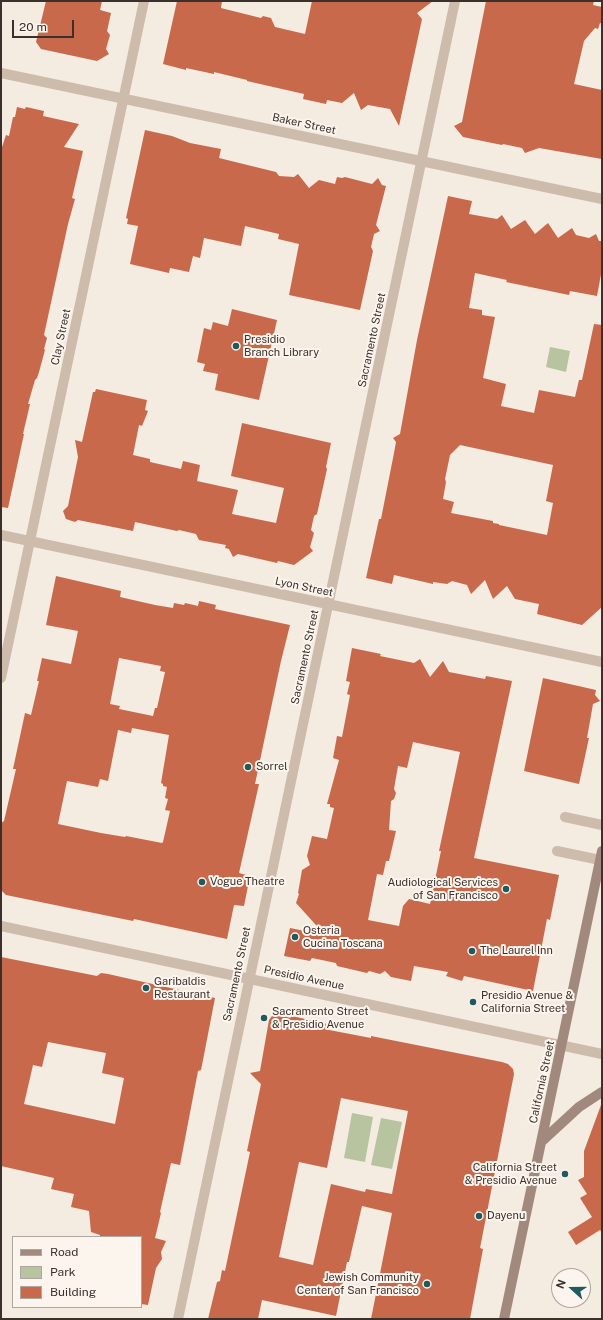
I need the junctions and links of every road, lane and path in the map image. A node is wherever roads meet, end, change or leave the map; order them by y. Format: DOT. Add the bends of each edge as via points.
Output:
graph roads {
  1 [pos="144,1"];
  2 [pos="455,1"];
  3 [pos="1,72"];
  4 [pos="123,98"];
  5 [pos="422,161"];
  6 [pos="602,199"];
  7 [pos="1,535"];
  8 [pos="30,541"];
  9 [pos="328,604"];
  10 [pos="602,662"];
  11 [pos="1,678"];
  12 [pos="565,817"];
  13 [pos="602,825"];
  14 [pos="557,851"];
  15 [pos="601,855"];
  16 [pos="1,926"];
  17 [pos="249,978"];
  18 [pos="562,1046"];
  19 [pos="602,1054"];
  20 [pos="602,1092"];
  21 [pos="541,1142"];
  22 [pos="178,1319"];
  23 [pos="504,1319"];
  1 -- 4 [label="street, Clay Street"];
  2 -- 5 [label="street, Sacramento Street"];
  3 -- 4 [label="street, Baker Street"];
  4 -- 5 [label="street, Baker Street"];
  4 -- 8 [label="street, Clay Street"];
  5 -- 6 [label="street, Baker Street"];
  5 -- 9 [label="street, Sacramento Street"];
  7 -- 8 [label="street, Lyon Street"];
  8 -- 9 [label="street, Lyon Street"];
  8 -- 11 [label="street, Clay Street"];
  9 -- 10 [label="street, Lyon Street"];
  9 -- 17 [label="street, Sacramento Street"];
  12 -- 13 [label="street"];
  14 -- 15 [label="street"];
  15 -- 18 [label="main road, California Street"];
  16 -- 17 [label="street, Presidio Avenue"];
  17 -- 18 [label="street, Presidio Avenue"];
  17 -- 22 [label="street, Sacramento Street"];
  18 -- 19 [label="street, Presidio Avenue"];
  18 -- 21 [label="main road, California Street"];
  20 -- 21 [label="main road" via="580,1107"];
  21 -- 23 [label="main road, California Street"];
}
